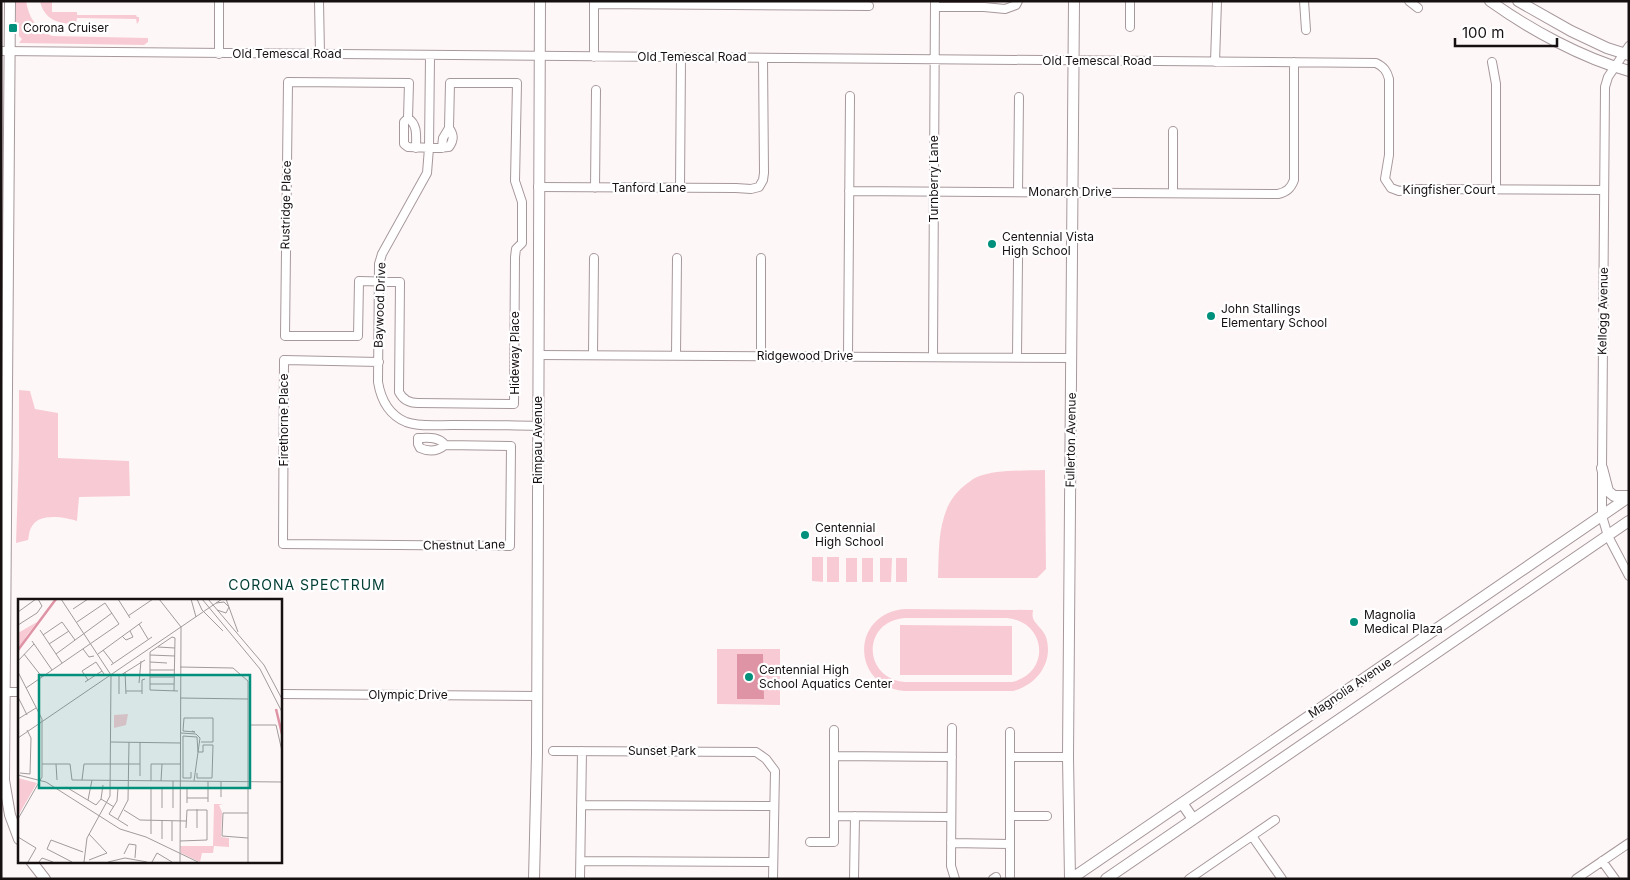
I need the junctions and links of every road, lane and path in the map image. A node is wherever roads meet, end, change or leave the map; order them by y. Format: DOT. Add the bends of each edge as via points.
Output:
graph roads {
  1 [pos="10,1"];
  2 [pos="220,1"];
  3 [pos="319,1"];
  4 [pos="540,1"];
  5 [pos="1018,1"];
  6 [pos="1074,1"];
  7 [pos="1130,1"];
  8 [pos="1217,1"];
  9 [pos="1304,1"];
  10 [pos="1409,1"];
  11 [pos="1490,1"];
  12 [pos="1518,1"];
  13 [pos="594,3"];
  14 [pos="676,3"];
  15 [pos="758,3"];
  16 [pos="935,4"];
  17 [pos="869,6"];
  18 [pos="1418,8"];
  19 [pos="1130,27"];
  20 [pos="1306,30"];
  21 [pos="5,52"];
  22 [pos="1627,52"];
  23 [pos="219,54"];
  24 [pos="320,54"];
  25 [pos="430,56"];
  26 [pos="540,57"];
  27 [pos="594,57"];
  28 [pos="681,57"];
  29 [pos="763,58"];
  30 [pos="934,59"];
  31 [pos="1075,61"];
  32 [pos="1215,62"];
  33 [pos="1294,62"];
  34 [pos="1492,62"];
  35 [pos="1382,66"];
  36 [pos="1614,67"];
  37 [pos="1629,71"];
  38 [pos="596,90"];
  39 [pos="850,96"];
  40 [pos="1019,98"];
  41 [pos="408,118"];
  42 [pos="1174,131"];
  43 [pos="416,148"];
  44 [pos="429,148"];
  45 [pos="538,187"];
  46 [pos="595,188"];
  47 [pos="680,188"];
  48 [pos="1496,190"];
  49 [pos="1604,190"];
  50 [pos="849,191"];
  51 [pos="934,192"];
  52 [pos="1018,192"];
  53 [pos="1073,192"];
  54 [pos="1173,193"];
  55 [pos="594,258"];
  56 [pos="676,258"];
  57 [pos="761,258"];
  58 [pos="1018,260"];
  59 [pos="379,282"];
  60 [pos="538,354"];
  61 [pos="593,354"];
  62 [pos="676,355"];
  63 [pos="761,356"];
  64 [pos="848,356"];
  65 [pos="933,357"];
  66 [pos="1017,357"];
  67 [pos="1071,358"];
  68 [pos="379,362"];
  69 [pos="420,425"];
  70 [pos="538,426"];
  71 [pos="418,438"];
  72 [pos="445,445"];
  73 [pos="1602,468"];
  74 [pos="4,491"];
  75 [pos="1629,496"];
  76 [pos="1602,516"];
  77 [pos="1629,521"];
  78 [pos="1608,536"];
  79 [pos="284,544"];
  80 [pos="1629,576"];
  81 [pos="1402,653"];
  82 [pos="1413,668"];
  83 [pos="5,692"];
  84 [pos="18,692"];
  85 [pos="281,694"];
  86 [pos="537,696"];
  87 [pos="952,728"];
  88 [pos="834,730"];
  89 [pos="1010,732"];
  90 [pos="553,751"];
  91 [pos="582,751"];
  92 [pos="834,756"];
  93 [pos="952,757"];
  94 [pos="1010,757"];
  95 [pos="1068,757"];
  96 [pos="1182,803"];
  97 [pos="581,805"];
  98 [pos="774,806"];
  99 [pos="834,816"];
  100 [pos="855,816"];
  101 [pos="1010,816"];
  102 [pos="1048,816"];
  103 [pos="951,817"];
  104 [pos="1193,819"];
  105 [pos="1275,820"];
  106 [pos="18,836"];
  107 [pos="1252,836"];
  108 [pos="810,842"];
  109 [pos="1629,842"];
  110 [pos="951,843"];
  111 [pos="1010,844"];
  112 [pos="580,861"];
  113 [pos="1602,861"];
  114 [pos="32,862"];
  115 [pos="773,862"];
  116 [pos="1010,876"];
  117 [pos="45,879"];
  118 [pos="534,879"];
  119 [pos="580,879"];
  120 [pos="773,879"];
  121 [pos="854,879"];
  122 [pos="955,879"];
  123 [pos="1070,879"];
  124 [pos="1106,879"];
  125 [pos="1190,879"];
  126 [pos="1282,879"];
  127 [pos="1576,879"];
  128 [pos="1615,879"];
  1 -- 21 [label="main road"];
  2 -- 23 [label="street"];
  3 -- 24 [label="street"];
  4 -- 26 [label="main road, Rimpau Avenue"];
  5 -- 16 [label="street" via="1016,6 1005,9"];
  6 -- 31 [label="main road, Fullerton Avenue"];
  7 -- 19 [label="street"];
  8 -- 32 [label="street"];
  9 -- 20 [label="street"];
  10 -- 18 [label="street"];
  11 -- 36 [label="main road" via="1527,26"];
  12 -- 22 [label="main road" via="1570,31"];
  13 -- 14 [label="street"];
  13 -- 27 [label="street"];
  14 -- 15 [label="street"];
  15 -- 17 [label="street"];
  16 -- 30 [label="street, Turnberry Lane"];
  21 -- 23 [label="street, Old Temescal Road"];
  21 -- 74 [label="main road"];
  22 -- 36 [label="street, Kellogg Avenue"];
  23 -- 24 [label="street, Old Temescal Road"];
  24 -- 25 [label="street, Old Temescal Road"];
  25 -- 26 [label="street, Old Temescal Road"];
  25 -- 44 [label="street, Baywood Drive"];
  26 -- 27 [label="street, Old Temescal Road"];
  26 -- 45 [label="main road, Rimpau Avenue"];
  27 -- 28 [label="street, Old Temescal Road"];
  28 -- 29 [label="street, Old Temescal Road"];
  28 -- 47 [label="street"];
  29 -- 30 [label="street, Old Temescal Road"];
  29 -- 47 [label="street, Tanford Lane" via="764,173 760,187"];
  30 -- 31 [label="street, Old Temescal Road"];
  30 -- 51 [label="street, Turnberry Lane"];
  31 -- 32 [label="street, Old Temescal Road"];
  31 -- 53 [label="main road, Fullerton Avenue"];
  32 -- 33 [label="street, Old Temescal Road"];
  33 -- 35 [label="street, Old Temescal Road" via="1376,63"];
  33 -- 54 [label="street, Monarch Drive" via="1294,180 1289,189 1278,194"];
  34 -- 48 [label="street" via="1496,84"];
  35 -- 48 [label="street, Kingfisher Court" via="1389,79 1389,155 1385,179 1391,188 1399,191"];
  36 -- 37 [label="main road"];
  36 -- 49 [label="street, Kellogg Avenue" via="1605,87"];
  38 -- 46 [label="street"];
  39 -- 50 [label="street"];
  40 -- 52 [label="street"];
  41 -- 43 [label="street, Rustridge Place" via="416,129"];
  41 -- 43 [label="street, Rustridge Place" via="404,122 404,144 408,148"];
  41 -- 59 [label="street, Rustridge Place" via="409,83 288,82 285,336 358,336 359,281"];
  42 -- 54 [label="street"];
  43 -- 44 [label="street"];
  44 -- 59 [label="street, Baywood Drive" via="427,173 382,254"];
  44 -- 59 [label="street, Hideway Place" via="449,147 453,141 450,83 517,83 516,181 522,202 522,242 515,257 514,404 418,403 404,399 399,392 400,282"];
  45 -- 46 [label="street, Tanford Lane"];
  45 -- 60 [label="main road, Rimpau Avenue"];
  46 -- 47 [label="street, Tanford Lane"];
  48 -- 49 [label="street, Kingfisher Court"];
  49 -- 73 [label="street, Kellogg Avenue"];
  50 -- 51 [label="street, Monarch Drive"];
  50 -- 64 [label="street"];
  51 -- 52 [label="street, Monarch Drive"];
  51 -- 65 [label="street, Turnberry Lane"];
  52 -- 53 [label="street, Monarch Drive"];
  53 -- 54 [label="street, Monarch Drive"];
  53 -- 67 [label="main road, Fullerton Avenue"];
  55 -- 61 [label="street"];
  56 -- 62 [label="street"];
  57 -- 63 [label="street"];
  58 -- 66 [label="street"];
  59 -- 68 [label="street, Baywood Drive"];
  60 -- 61 [label="street, Ridgewood Drive"];
  60 -- 70 [label="main road, Rimpau Avenue"];
  61 -- 62 [label="street, Ridgewood Drive"];
  62 -- 63 [label="street, Ridgewood Drive"];
  63 -- 64 [label="street, Ridgewood Drive"];
  64 -- 65 [label="street, Ridgewood Drive"];
  65 -- 66 [label="street, Ridgewood Drive"];
  66 -- 67 [label="street, Ridgewood Drive"];
  67 -- 95 [label="main road, Fullerton Avenue"];
  68 -- 69 [label="street, Baywood Drive" via="379,391 384,403 398,418"];
  68 -- 79 [label="street, Firethorne Place" via="284,360"];
  69 -- 70 [label="street, Baywood Drive"];
  69 -- 71 [label="street"];
  70 -- 86 [label="main road, Rimpau Avenue"];
  71 -- 72 [label="street, Chestnut Lane" via="436,438"];
  71 -- 72 [label="street, Chestnut Lane" via="418,444 424,450 440,449"];
  72 -- 79 [label="street, Chestnut Lane" via="511,446 510,546"];
  73 -- 75 [label="main road" via="1608,491 1614,496"];
  73 -- 76 [label="street, Kellogg Avenue"];
  74 -- 83 [label="main road"];
  75 -- 76 [label="main road, Magnolia Avenue"];
  76 -- 78 [label="street, Kellogg Avenue"];
  76 -- 81 [label="main road, Magnolia Avenue"];
  77 -- 78 [label="main road, Magnolia Avenue"];
  78 -- 80 [label="street, Kellogg Avenue"];
  78 -- 82 [label="main road, Magnolia Avenue"];
  81 -- 82 [label="main road"];
  81 -- 96 [label="main road, Magnolia Avenue"];
  82 -- 104 [label="main road, Magnolia Avenue"];
  83 -- 84 [label="street"];
  83 -- 106 [label="main road" via="4,786"];
  85 -- 86 [label="street, Olympic Drive"];
  86 -- 118 [label="main road, Rimpau Avenue"];
  87 -- 93 [label="street"];
  88 -- 92 [label="street"];
  89 -- 94 [label="street"];
  90 -- 91 [label="street, Sunset Park"];
  91 -- 97 [label="street"];
  91 -- 98 [label="street, Sunset Park" via="756,752 775,771"];
  92 -- 93 [label="street"];
  92 -- 99 [label="street"];
  93 -- 103 [label="street"];
  94 -- 95 [label="street"];
  94 -- 101 [label="street"];
  95 -- 123 [label="main road, Fullerton Avenue"];
  96 -- 104 [label="main road"];
  96 -- 123 [label="main road, Magnolia Avenue"];
  97 -- 98 [label="street"];
  97 -- 112 [label="street"];
  98 -- 115 [label="street"];
  99 -- 100 [label="street"];
  99 -- 108 [label="street" via="834,842"];
  100 -- 103 [label="street"];
  100 -- 121 [label="street"];
  101 -- 102 [label="street"];
  101 -- 111 [label="street"];
  103 -- 110 [label="street"];
  104 -- 124 [label="main road, Magnolia Avenue"];
  105 -- 107 [label="street"];
  107 -- 125 [label="street"];
  107 -- 126 [label="street"];
  109 -- 113 [label="street"];
  110 -- 111 [label="street"];
  110 -- 122 [label="street" via="951,866"];
  111 -- 116 [label="street"];
  112 -- 115 [label="street"];
  112 -- 119 [label="street"];
  113 -- 127 [label="street"];
  113 -- 128 [label="street"];
  114 -- 117 [label="main road"];
  115 -- 120 [label="street"];
}
